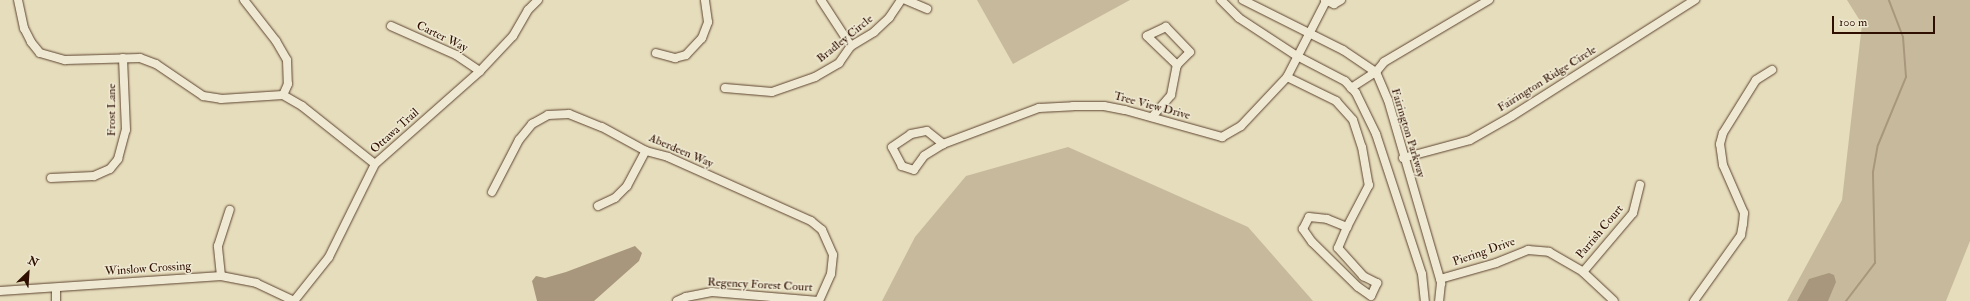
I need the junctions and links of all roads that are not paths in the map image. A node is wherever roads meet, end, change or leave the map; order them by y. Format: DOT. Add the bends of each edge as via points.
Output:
graph roads {
  1 [pos="18,0"];
  2 [pos="244,0"];
  3 [pos="538,0"];
  4 [pos="705,0"];
  5 [pos="821,0"];
  6 [pos="901,0"];
  7 [pos="906,0"];
  8 [pos="1221,0"];
  9 [pos="1243,0"];
  10 [pos="1341,0"];
  11 [pos="1489,0"];
  12 [pos="1695,0"];
  13 [pos="1325,1"];
  14 [pos="926,9"];
  15 [pos="392,26"];
  16 [pos="1308,34"];
  17 [pos="851,46"];
  18 [pos="656,53"];
  19 [pos="1298,56"];
  20 [pos="123,58"];
  21 [pos="1178,65"];
  22 [pos="1772,70"];
  23 [pos="480,71"];
  24 [pos="1376,72"];
  25 [pos="1287,77"];
  26 [pos="725,88"];
  27 [pos="1351,88"];
  28 [pos="283,95"];
  29 [pos="1152,117"];
  30 [pos="943,144"];
  31 [pos="646,150"];
  32 [pos="1403,158"];
  33 [pos="375,164"];
  34 [pos="51,178"];
  35 [pos="1640,185"];
  36 [pos="492,192"];
  37 [pos="598,206"];
  38 [pos="230,210"];
  39 [pos="1347,228"];
  40 [pos="1583,272"];
  41 [pos="221,276"];
  42 [pos="1440,279"];
  43 [pos="56,288"];
  44 [pos="0,291"];
  45 [pos="56,301"];
  46 [pos="294,301"];
  47 [pos="677,301"];
  48 [pos="819,301"];
  49 [pos="1425,301"];
  50 [pos="1439,301"];
  51 [pos="1614,301"];
  52 [pos="1694,301"];
  1 -- 20 [label="street" via="24,28 40,53 65,60"];
  2 -- 28 [label="street" via="276,41 286,60 288,84"];
  3 -- 23 [label="street, Ottawa Trail" via="528,10 513,36"];
  4 -- 18 [label="street" via="708,22 702,38 686,55 675,58"];
  5 -- 17 [label="street"];
  6 -- 17 [label="street, Bradley Circle" via="889,18 874,32"];
  7 -- 14 [label="street"];
  8 -- 19 [label="street" via="1239,18"];
  9 -- 16 [label="street"];
  10 -- 13 [label="street" via="1334,4"];
  11 -- 24 [label="street" via="1384,62"];
  12 -- 32 [label="street, Fairington Ridge Circle" via="1470,140"];
  13 -- 16 [label="street, Tree View Drive"];
  15 -- 23 [label="street, Carter Way" via="456,55"];
  16 -- 19 [label="street, Tree View Drive"];
  16 -- 24 [label="street" via="1343,50"];
  17 -- 26 [label="street, Bradley Circle" via="839,63 815,78 791,87 772,92"];
  19 -- 25 [label="street, Tree View Drive"];
  19 -- 27 [label="street" via="1329,71"];
  20 -- 28 [label="street" via="140,58 156,64 203,96 221,99"];
  20 -- 34 [label="street, Frost Lane" via="126,130 118,159 110,169 94,176"];
  21 -- 21 [label="street" via="1172,60 1147,36 1166,27 1190,52"];
  21 -- 29 [label="street" via="1171,95"];
  22 -- 52 [label="street" via="1756,80 1723,134 1720,144 1723,165 1744,213 1743,224 1741,235"];
  23 -- 33 [label="street, Ottawa Trail"];
  24 -- 27 [label="street"];
  24 -- 32 [label="street, Fairington Parkway" via="1388,100"];
  25 -- 29 [label="street, Tree View Drive" via="1241,126 1222,137"];
  25 -- 39 [label="street" via="1336,101 1353,120 1362,147 1369,186"];
  27 -- 49 [label="street" via="1376,134 1422,274"];
  28 -- 33 [label="street" via="302,106"];
  29 -- 30 [label="street, Tree View Drive" via="1104,106 1040,108"];
  30 -- 30 [label="street, Tree View Drive" via="928,131 911,134 892,147 902,166 914,170 924,156"];
  31 -- 36 [label="street, Aberdeen Way" via="602,127 569,114 548,115 532,124 519,140"];
  31 -- 37 [label="street" via="627,186 615,198"];
  31 -- 48 [label="street, Aberdeen Way" via="668,157 810,221 822,230 833,255 831,274"];
  32 -- 42 [label="street, Fairington Parkway"];
  33 -- 46 [label="street, Ottawa Trail" via="329,257"];
  35 -- 40 [label="street, Parrish Court" via="1633,213"];
  38 -- 41 [label="street" via="218,246"];
  39 -- 39 [label="street" via="1338,248 1363,276 1377,283 1371,296 1358,287 1303,230 1309,217 1327,219"];
  40 -- 42 [label="street, Piering Drive" via="1549,252 1528,250 1496,263"];
  40 -- 51 [label="street, Piering Drive"];
  41 -- 43 [label="street, Winslow Crossing"];
  41 -- 46 [label="street, Winslow Crossing" via="256,283"];
  42 -- 50 [label="street, Fairington Parkway"];
  43 -- 44 [label="street, Winslow Crossing"];
  43 -- 45 [label="street"];
  47 -- 48 [label="street, Regency Forest Court" via="686,296 712,292"];
}
